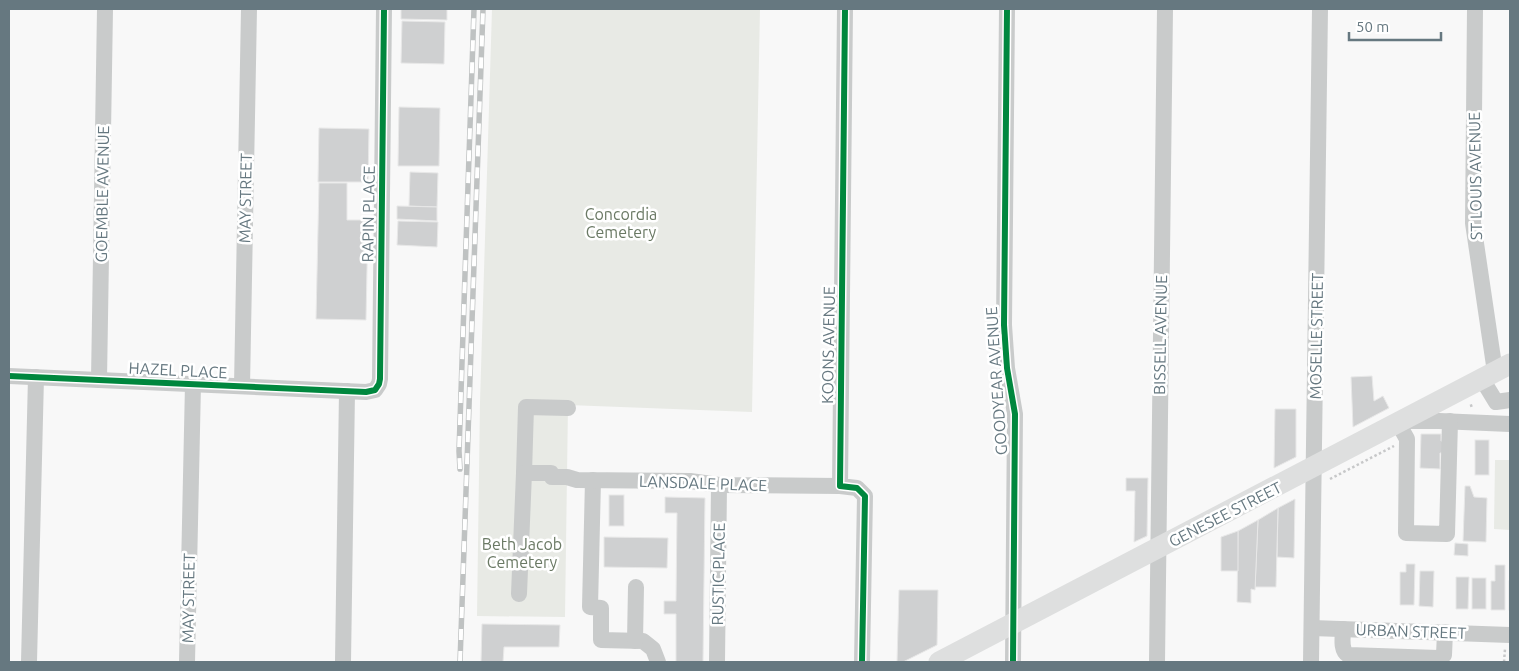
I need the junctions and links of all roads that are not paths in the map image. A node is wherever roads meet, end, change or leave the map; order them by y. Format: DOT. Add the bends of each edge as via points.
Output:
graph roads {
  1 [pos="105,9"];
  2 [pos="249,9"];
  3 [pos="384,9"];
  4 [pos="845,9"];
  5 [pos="1007,9"];
  6 [pos="1165,9"];
  7 [pos="1320,9"];
  8 [pos="1475,9"];
  9 [pos="1496,372"];
  10 [pos="9,376"];
  11 [pos="36,377"];
  12 [pos="98,380"];
  13 [pos="193,384"];
  14 [pos="242,386"];
  15 [pos="347,391"];
  16 [pos="1510,400"];
  17 [pos="568,408"];
  18 [pos="1450,421"];
  19 [pos="1510,424"];
  20 [pos="1402,428"];
  21 [pos="524,473"];
  22 [pos="1321,473"];
  23 [pos="579,479"];
  24 [pos="719,486"];
  25 [pos="840,486"];
  26 [pos="1157,548"];
  27 [pos="636,587"];
  28 [pos="519,594"];
  29 [pos="1013,624"];
  30 [pos="1312,628"];
  31 [pos="1344,628"];
  32 [pos="1445,632"];
  33 [pos="635,640"];
  34 [pos="1507,642"];
  35 [pos="29,662"];
  36 [pos="187,662"];
  37 [pos="343,662"];
  38 [pos="658,662"];
  39 [pos="716,662"];
  40 [pos="862,662"];
  41 [pos="939,662"];
  42 [pos="1013,662"];
  43 [pos="1157,662"];
  44 [pos="1311,662"];
  1 -- 12 [label="street, GOEMBLE AVENUE"];
  2 -- 14 [label="street, MAY STREET"];
  3 -- 15 [label="street, RAPIN PLACE" via="380,379 372,392"];
  4 -- 25 [label="street, KOONS AVENUE"];
  5 -- 29 [label="street, GOODYEAR AVENUE" via="1004,325 1015,418"];
  6 -- 26 [label="street, BISSELL AVENUE"];
  7 -- 22 [label="street, MOSELLE STREET"];
  8 -- 9 [label="street, ST LOUIS AVENUE" via="1473,223"];
  9 -- 16 [label="street" via="1496,402"];
  9 -- 20 [label="main road, GENESEE STREET"];
  10 -- 11 [label="street, HAZEL PLACE"];
  11 -- 12 [label="street, HAZEL PLACE"];
  11 -- 35 [label="street"];
  12 -- 13 [label="street, HAZEL PLACE"];
  13 -- 14 [label="street, HAZEL PLACE"];
  13 -- 36 [label="street, MAY STREET"];
  14 -- 15 [label="street, HAZEL PLACE"];
  15 -- 37 [label="street"];
  17 -- 21 [label="street" via="526,406"];
  18 -- 19 [label="street"];
  18 -- 20 [label="street"];
  18 -- 20 [label="street" via="1447,534 1406,533"];
  20 -- 22 [label="main road, GENESEE STREET"];
  21 -- 23 [label="street, LANSDALE PLACE" via="551,473 552,477"];
  21 -- 28 [label="street"];
  22 -- 26 [label="main road, GENESEE STREET"];
  22 -- 30 [label="street, MOSELLE STREET"];
  23 -- 24 [label="street, LANSDALE PLACE" via="690,481"];
  23 -- 33 [label="street" via="590,607 601,608 601,640"];
  24 -- 25 [label="street, LANSDALE PLACE"];
  24 -- 39 [label="street, RUSTIC PLACE"];
  25 -- 40 [label="street" via="857,488 864,496"];
  26 -- 29 [label="main road, GENESEE STREET"];
  26 -- 43 [label="street, BISSELL AVENUE"];
  27 -- 33 [label="street"];
  29 -- 41 [label="main road, GENESEE STREET"];
  29 -- 42 [label="street, GOODYEAR AVENUE"];
  30 -- 31 [label="street, URBAN STREET"];
  30 -- 44 [label="street, MOSELLE STREET"];
  31 -- 32 [label="street, URBAN STREET"];
  31 -- 32 [label="street" via="1343,650 1348,655 1438,658 1444,655"];
  32 -- 34 [label="street, URBAN STREET"];
  33 -- 38 [label="street" via="643,641 653,649"];
}
